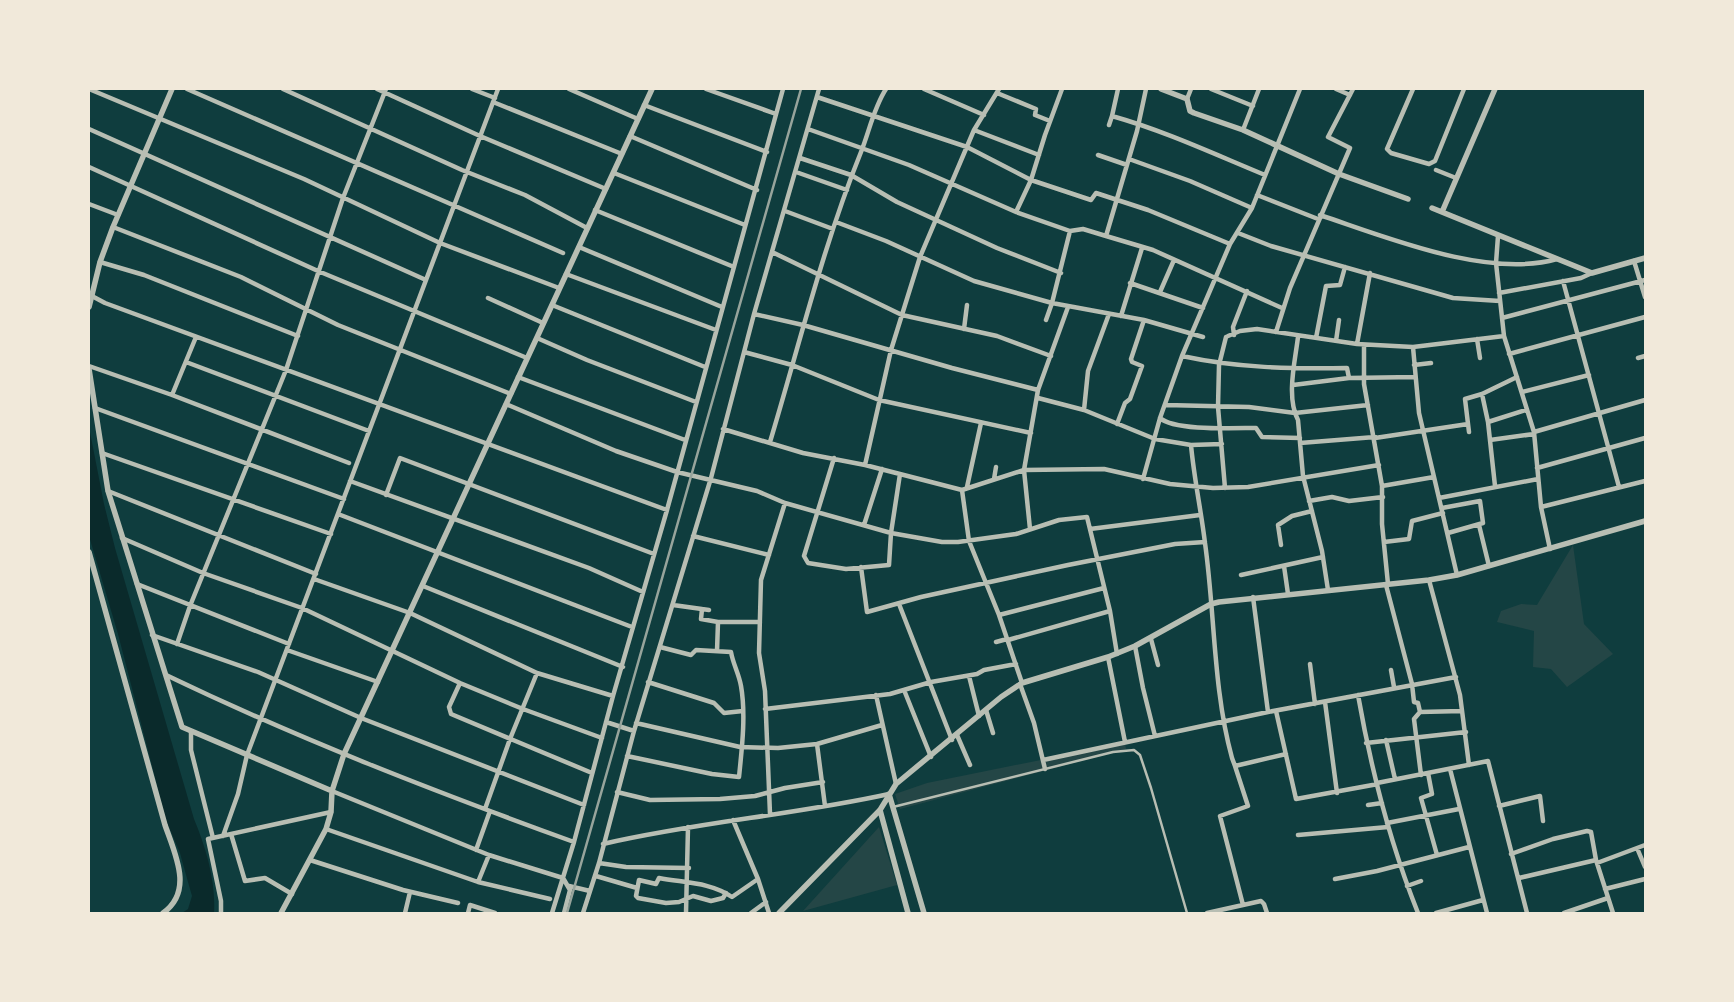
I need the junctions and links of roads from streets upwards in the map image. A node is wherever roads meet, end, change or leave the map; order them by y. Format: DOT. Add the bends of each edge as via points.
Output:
graph roads {
  1 [pos="89,89"];
  2 [pos="172,89"];
  3 [pos="187,89"];
  4 [pos="283,89"];
  5 [pos="377,89"];
  6 [pos="472,89"];
  7 [pos="498,89"];
  8 [pos="569,89"];
  9 [pos="651,89"];
  10 [pos="706,89"];
  11 [pos="783,89"];
  12 [pos="819,89"];
  13 [pos="886,89"];
  14 [pos="924,89"];
  15 [pos="942,89"];
  16 [pos="1056,89"];
  17 [pos="1118,89"];
  18 [pos="1146,89"];
  19 [pos="1161,89"];
  20 [pos="1190,89"];
  21 [pos="1211,89"];
  22 [pos="1259,89"];
  23 [pos="1300,89"];
  24 [pos="1336,89"];
  25 [pos="1353,89"];
  26 [pos="1413,89"];
  27 [pos="1464,89"];
  28 [pos="1495,89"];
  29 [pos="385,90"];
  30 [pos="1062,90"];
  31 [pos="998,91"];
  32 [pos="1350,95"];
  33 [pos="939,96"];
  34 [pos="817,97"];
  35 [pos="1187,99"];
  36 [pos="494,100"];
  37 [pos="644,106"];
  38 [pos="1253,106"];
  39 [pos="776,114"];
  40 [pos="874,115"];
  41 [pos="984,115"];
  42 [pos="1112,116"];
  43 [pos="160,118"];
  44 [pos="638,120"];
  45 [pos="1050,121"];
  46 [pos="1139,123"];
  47 [pos="1109,125"];
  48 [pos="89,129"];
  49 [pos="370,129"];
  50 [pos="808,129"];
  51 [pos="974,130"];
  52 [pos="1243,130"];
  53 [pos="480,136"];
  54 [pos="630,136"];
  55 [pos="1277,145"];
  56 [pos="967,147"];
  57 [pos="863,148"];
  58 [pos="767,152"];
  59 [pos="144,153"];
  60 [pos="622,154"];
  61 [pos="1039,155"];
  62 [pos="1098,155"];
  63 [pos="800,158"];
  64 [pos="1129,159"];
  65 [pos="357,162"];
  66 [pos="1127,165"];
  67 [pos="89,167"];
  68 [pos="1436,170"];
  69 [pos="467,172"];
  70 [pos="796,172"];
  71 [pos="614,173"];
  72 [pos="1339,174"];
  73 [pos="1266,175"];
  74 [pos="851,176"];
  75 [pos="1456,178"];
  76 [pos="1032,180"];
  77 [pos="952,182"];
  78 [pos="130,186"];
  79 [pos="606,189"];
  80 [pos="757,190"];
  81 [pos="846,190"];
  82 [pos="1257,196"];
  83 [pos="343,198"];
  84 [pos="1117,200"];
  85 [pos="1408,200"];
  86 [pos="89,204"];
  87 [pos="454,207"];
  88 [pos="1252,208"];
  89 [pos="1432,208"];
  90 [pos="596,210"];
  91 [pos="785,211"];
  92 [pos="1016,212"];
  93 [pos="1442,212"];
  94 [pos="118,215"];
  95 [pos="1319,217"];
  96 [pos="935,219"];
  97 [pos="836,222"];
  98 [pos="745,225"];
  99 [pos="112,227"];
  100 [pos="587,228"];
  101 [pos="833,229"];
  102 [pos="1070,231"];
  103 [pos="1238,233"];
  104 [pos="330,235"];
  105 [pos="1106,236"];
  106 [pos="1498,236"];
  107 [pos="440,243"];
  108 [pos="1230,244"];
  109 [pos="579,247"];
  110 [pos="1142,248"];
  111 [pos="563,252"];
  112 [pos="772,252"];
  113 [pos="1305,256"];
  114 [pos="920,257"];
  115 [pos="1645,258"];
  116 [pos="1558,259"];
  117 [pos="1174,260"];
  118 [pos="1634,261"];
  119 [pos="100,262"];
  120 [pos="1496,263"];
  121 [pos="734,267"];
  122 [pos="1345,267"];
  123 [pos="318,271"];
  124 [pos="1592,272"];
  125 [pos="1061,273"];
  126 [pos="1370,273"];
  127 [pos="566,274"];
  128 [pos="819,275"];
  129 [pos="1216,279"];
  130 [pos="426,280"];
  131 [pos="1643,280"];
  132 [pos="1563,281"];
  133 [pos="1130,283"];
  134 [pos="560,288"];
  135 [pos="1247,291"];
  136 [pos="1160,292"];
  137 [pos="1499,293"];
  138 [pos="1645,296"];
  139 [pos="89,298"];
  140 [pos="488,298"];
  141 [pos="1568,300"];
  142 [pos="1500,301"];
  143 [pos="1052,303"];
  144 [pos="552,305"];
  145 [pos="967,305"];
  146 [pos="1068,306"];
  147 [pos="89,307"];
  148 [pos="722,307"];
  149 [pos="1203,308"];
  150 [pos="1282,308"];
  151 [pos="307,309"];
  152 [pos="414,312"];
  153 [pos="754,314"];
  154 [pos="902,314"];
  155 [pos="1110,314"];
  156 [pos="1121,316"];
  157 [pos="1502,318"];
  158 [pos="1645,318"];
  159 [pos="1046,320"];
  160 [pos="1144,320"];
  161 [pos="1339,320"];
  162 [pos="543,323"];
  163 [pos="803,325"];
  164 [pos="964,329"];
  165 [pos="716,330"];
  166 [pos="1276,332"];
  167 [pos="1234,334"];
  168 [pos="1191,335"];
  169 [pos="298,336"];
  170 [pos="1504,336"];
  171 [pos="196,337"];
  172 [pos="1203,337"];
  173 [pos="1298,337"];
  174 [pos="1576,337"];
  175 [pos="537,338"];
  176 [pos="1316,338"];
  177 [pos="1477,339"];
  178 [pos="1336,341"];
  179 [pos="1357,344"];
  180 [pos="1364,345"];
  181 [pos="1413,347"];
  182 [pos="400,349"];
  183 [pos="891,350"];
  184 [pos="744,352"];
  185 [pos="1509,354"];
  186 [pos="1051,356"];
  187 [pos="1182,356"];
  188 [pos="1645,356"];
  189 [pos="527,358"];
  190 [pos="1480,358"];
  191 [pos="1638,358"];
  192 [pos="186,362"];
  193 [pos="1220,364"];
  194 [pos="1414,364"];
  195 [pos="1431,364"];
  196 [pos="792,365"];
  197 [pos="89,367"];
  198 [pos="705,367"];
  199 [pos="1294,369"];
  200 [pos="286,370"];
  201 [pos="1589,375"];
  202 [pos="518,377"];
  203 [pos="1364,377"];
  204 [pos="1414,377"];
  205 [pos="1517,377"];
  206 [pos="1349,378"];
  207 [pos="1293,386"];
  208 [pos="1038,390"];
  209 [pos="1522,392"];
  210 [pos="511,394"];
  211 [pos="1482,394"];
  212 [pos="172,395"];
  213 [pos="274,397"];
  214 [pos="1038,398"];
  215 [pos="879,400"];
  216 [pos="1645,400"];
  217 [pos="696,402"];
  218 [pos="506,404"];
  219 [pos="379,405"];
  220 [pos="1368,405"];
  221 [pos="1166,406"];
  222 [pos="1218,407"];
  223 [pos="95,408"];
  224 [pos="1084,410"];
  225 [pos="1526,410"];
  226 [pos="1598,412"];
  227 [pos="1295,413"];
  228 [pos="1160,418"];
  229 [pos="1488,422"];
  230 [pos="981,423"];
  231 [pos="1117,424"];
  232 [pos="1468,424"];
  233 [pos="1219,428"];
  234 [pos="262,429"];
  235 [pos="723,429"];
  236 [pos="369,431"];
  237 [pos="1424,431"];
  238 [pos="1469,432"];
  239 [pos="1031,433"];
  240 [pos="1534,433"];
  241 [pos="1375,437"];
  242 [pos="1645,438"];
  243 [pos="1155,439"];
  244 [pos="685,440"];
  245 [pos="1300,440"];
  246 [pos="1490,440"];
  247 [pos="770,442"];
  248 [pos="1222,444"];
  249 [pos="488,445"];
  250 [pos="1190,445"];
  251 [pos="1610,448"];
  252 [pos="102,453"];
  253 [pos="834,458"];
  254 [pos="349,463"];
  255 [pos="248,465"];
  256 [pos="865,465"];
  257 [pos="1379,465"];
  258 [pos="996,467"];
  259 [pos="1536,468"];
  260 [pos="882,469"];
  261 [pos="1024,470"];
  262 [pos="677,472"];
  263 [pos="900,474"];
  264 [pos="1303,476"];
  265 [pos="1434,477"];
  266 [pos="711,478"];
  267 [pos="994,479"];
  268 [pos="1144,479"];
  269 [pos="1538,479"];
  270 [pos="350,481"];
  271 [pos="1645,481"];
  272 [pos="470,484"];
  273 [pos="1382,486"];
  274 [pos="1495,486"];
  275 [pos="1195,487"];
  276 [pos="1619,487"];
  277 [pos="964,488"];
  278 [pos="1225,488"];
  279 [pos="108,491"];
  280 [pos="386,495"];
  281 [pos="1383,497"];
  282 [pos="1439,498"];
  283 [pos="234,499"];
  284 [pos="344,499"];
  285 [pos="1309,501"];
  286 [pos="785,503"];
  287 [pos="1541,507"];
  288 [pos="667,510"];
  289 [pos="1442,510"];
  290 [pos="1312,511"];
  291 [pos="816,512"];
  292 [pos="338,514"];
  293 [pos="1200,514"];
  294 [pos="454,519"];
  295 [pos="1645,521"];
  296 [pos="864,525"];
  297 [pos="1479,525"];
  298 [pos="1030,529"];
  299 [pos="1090,529"];
  300 [pos="891,533"];
  301 [pos="1448,533"];
  302 [pos="218,534"];
  303 [pos="330,534"];
  304 [pos="693,536"];
  305 [pos="122,538"];
  306 [pos="969,541"];
  307 [pos="1205,542"];
  308 [pos="1384,542"];
  309 [pos="1281,545"];
  310 [pos="1550,550"];
  311 [pos="89,552"];
  312 [pos="438,552"];
  313 [pos="654,554"];
  314 [pos="769,555"];
  315 [pos="1323,557"];
  316 [pos="1098,560"];
  317 [pos="1284,566"];
  318 [pos="1490,566"];
  319 [pos="861,567"];
  320 [pos="203,572"];
  321 [pos="1241,575"];
  322 [pos="1457,575"];
  323 [pos="315,576"];
  324 [pos="1429,580"];
  325 [pos="136,584"];
  326 [pos="987,584"];
  327 [pos="1387,584"];
  328 [pos="423,586"];
  329 [pos="1104,588"];
  330 [pos="1328,590"];
  331 [pos="643,592"];
  332 [pos="1288,594"];
  333 [pos="1253,597"];
  334 [pos="900,604"];
  335 [pos="1211,604"];
  336 [pos="673,605"];
  337 [pos="190,606"];
  338 [pos="302,608"];
  339 [pos="702,609"];
  340 [pos="709,610"];
  341 [pos="1110,611"];
  342 [pos="410,613"];
  343 [pos="999,615"];
  344 [pos="718,622"];
  345 [pos="760,622"];
  346 [pos="632,627"];
  347 [pos="152,635"];
  348 [pos="1150,639"];
  349 [pos="1008,640"];
  350 [pos="996,642"];
  351 [pos="177,644"];
  352 [pos="289,644"];
  353 [pos="1135,646"];
  354 [pos="660,647"];
  355 [pos="287,650"];
  356 [pos="393,650"];
  357 [pos="717,651"];
  358 [pos="1117,654"];
  359 [pos="1108,657"];
  360 [pos="1016,664"];
  361 [pos="1310,664"];
  362 [pos="1158,665"];
  363 [pos="623,667"];
  364 [pos="1391,670"];
  365 [pos="537,673"];
  366 [pos="166,675"];
  367 [pos="969,676"];
  368 [pos="1456,677"];
  369 [pos="276,680"];
  370 [pos="378,682"];
  371 [pos="648,682"];
  372 [pos="931,682"];
  373 [pos="460,683"];
  374 [pos="1021,683"];
  375 [pos="1412,684"];
  376 [pos="1394,687"];
  377 [pos="904,690"];
  378 [pos="876,695"];
  379 [pos="1358,695"];
  380 [pos="613,696"];
  381 [pos="1325,702"];
  382 [pos="1315,704"];
  383 [pos="523,709"];
  384 [pos="766,709"];
  385 [pos="986,710"];
  386 [pos="743,711"];
  387 [pos="1276,711"];
  388 [pos="1462,711"];
  389 [pos="1268,712"];
  390 [pos="1420,712"];
  391 [pos="979,716"];
  392 [pos="361,718"];
  393 [pos="261,720"];
  394 [pos="606,722"];
  395 [pos="1225,722"];
  396 [pos="636,723"];
  397 [pos="882,725"];
  398 [pos="191,731"];
  399 [pos="634,731"];
  400 [pos="1466,732"];
  401 [pos="993,733"];
  402 [pos="957,735"];
  403 [pos="1155,736"];
  404 [pos="1417,736"];
  405 [pos="602,738"];
  406 [pos="510,739"];
  407 [pos="952,740"];
  408 [pos="1386,740"];
  409 [pos="1125,742"];
  410 [pos="1366,743"];
  411 [pos="817,744"];
  412 [pos="740,747"];
  413 [pos="767,747"];
  414 [pos="344,754"];
  415 [pos="1286,754"];
  416 [pos="247,755"];
  417 [pos="627,756"];
  418 [pos="932,757"];
  419 [pos="970,765"];
  420 [pos="1469,765"];
  421 [pos="1235,766"];
  422 [pos="1450,769"];
  423 [pos="498,772"];
  424 [pos="592,773"];
  425 [pos="1428,774"];
  426 [pos="1421,775"];
  427 [pos="1395,779"];
  428 [pos="823,782"];
  429 [pos="896,784"];
  430 [pos="1377,784"];
  431 [pos="332,790"];
  432 [pos="617,792"];
  433 [pos="770,793"];
  434 [pos="1337,793"];
  435 [pos="888,794"];
  436 [pos="1382,803"];
  437 [pos="584,805"];
  438 [pos="1368,805"];
  439 [pos="825,806"];
  440 [pos="1499,806"];
  441 [pos="1459,809"];
  442 [pos="488,810"];
  443 [pos="880,810"];
  444 [pos="331,812"];
  445 [pos="770,814"];
  446 [pos="1427,815"];
  447 [pos="733,820"];
  448 [pos="1543,821"];
  449 [pos="1388,825"];
  450 [pos="688,827"];
  451 [pos="326,829"];
  452 [pos="231,834"];
  453 [pos="1298,835"];
  454 [pos="223,836"];
  455 [pos="210,839"];
  456 [pos="574,842"];
  457 [pos="603,844"];
  458 [pos="1645,845"];
  459 [pos="1469,847"];
  460 [pos="1637,848"];
  461 [pos="476,850"];
  462 [pos="1511,854"];
  463 [pos="489,855"];
  464 [pos="1437,855"];
  465 [pos="310,860"];
  466 [pos="1596,862"];
  467 [pos="599,863"];
  468 [pos="1399,866"];
  469 [pos="1645,867"];
  470 [pos="688,868"];
  471 [pos="596,876"];
  472 [pos="563,878"];
  473 [pos="1518,878"];
  474 [pos="758,879"];
  475 [pos="1335,879"];
  476 [pos="1645,879"];
  477 [pos="478,882"];
  478 [pos="1421,882"];
  479 [pos="688,884"];
  480 [pos="569,886"];
  481 [pos="1407,886"];
  482 [pos="637,888"];
  483 [pos="1605,889"];
  484 [pos="590,891"];
  485 [pos="410,892"];
  486 [pos="726,892"];
  487 [pos="292,894"];
  488 [pos="688,897"];
  489 [pos="1608,898"];
  490 [pos="550,899"];
  491 [pos="1483,900"];
  492 [pos="766,902"];
  493 [pos="458,903"];
  494 [pos="1243,905"];
  495 [pos="163,913"];
  496 [pos="221,913"];
  497 [pos="281,913"];
  498 [pos="405,913"];
  499 [pos="468,913"];
  500 [pos="495,913"];
  501 [pos="552,913"];
  502 [pos="564,913"];
  503 [pos="583,913"];
  504 [pos="686,913"];
  505 [pos="751,913"];
  506 [pos="769,913"];
  507 [pos="779,913"];
  508 [pos="908,913"];
  509 [pos="924,913"];
  510 [pos="1207,913"];
  511 [pos="1267,913"];
  512 [pos="1418,913"];
  513 [pos="1436,913"];
  514 [pos="1487,913"];
  515 [pos="1527,913"];
  516 [pos="1564,913"];
  517 [pos="1613,913"];
  1 -- 43 [label="street"];
  2 -- 43 [label="street"];
  3 -- 65 [label="street"];
  4 -- 49 [label="street"];
  5 -- 29 [label="street"];
  6 -- 36 [label="street"];
  7 -- 36 [label="street"];
  8 -- 44 [label="street"];
  9 -- 37 [label="street"];
  10 -- 39 [label="street"];
  11 -- 39 [label="street"];
  12 -- 34 [label="street"];
  13 -- 40 [label="street"];
  14 -- 33 [label="street"];
  15 -- 33 [label="street"];
  16 -- 30 [label="street"];
  17 -- 42 [label="street"];
  18 -- 46 [label="street"];
  19 -- 35 [label="street"];
  20 -- 35 [label="street"];
  21 -- 38 [label="street"];
  22 -- 38 [label="street"];
  23 -- 55 [label="street"];
  24 -- 32 [label="street"];
  25 -- 32 [label="street"];
  26 -- 27 [label="street" via="1387,149 1429,164 1435,161"];
  28 -- 75 [label="street"];
  29 -- 49 [label="street"];
  29 -- 53 [label="street"];
  30 -- 45 [label="street"];
  31 -- 41 [label="street"];
  31 -- 45 [label="street" via="1036,109 1035,115"];
  32 -- 72 [label="street" via="1328,137 1350,148"];
  33 -- 41 [label="street"];
  34 -- 40 [label="street"];
  34 -- 50 [label="street"];
  35 -- 52 [label="street" via="1190,112"];
  36 -- 53 [label="street"];
  36 -- 60 [label="street"];
  37 -- 44 [label="street"];
  37 -- 58 [label="street"];
  38 -- 52 [label="street"];
  39 -- 58 [label="street"];
  40 -- 56 [label="street"];
  40 -- 57 [label="street"];
  41 -- 51 [label="street"];
  42 -- 46 [label="street"];
  42 -- 47 [label="street"];
  43 -- 59 [label="street"];
  43 -- 83 [label="street"];
  44 -- 54 [label="street"];
  45 -- 61 [label="street"];
  46 -- 64 [label="street"];
  46 -- 73 [label="street"];
  48 -- 59 [label="street"];
  49 -- 65 [label="street"];
  49 -- 69 [label="street"];
  50 -- 57 [label="street"];
  50 -- 63 [label="street"];
  51 -- 56 [label="street"];
  51 -- 61 [label="street"];
  52 -- 55 [label="street"];
  53 -- 69 [label="street"];
  53 -- 79 [label="street"];
  54 -- 60 [label="street"];
  54 -- 80 [label="street"];
  55 -- 72 [label="street"];
  55 -- 73 [label="street"];
  56 -- 76 [label="street"];
  56 -- 77 [label="street"];
  57 -- 74 [label="street"];
  57 -- 77 [label="street"];
  58 -- 80 [label="street"];
  59 -- 78 [label="street"];
  59 -- 104 [label="street"];
  60 -- 71 [label="street"];
  61 -- 76 [label="street"];
  62 -- 66 [label="street"];
  63 -- 70 [label="street"];
  63 -- 74 [label="street"];
  64 -- 66 [label="street"];
  64 -- 88 [label="street"];
  65 -- 83 [label="street"];
  65 -- 87 [label="street"];
  66 -- 84 [label="street"];
  67 -- 78 [label="street"];
  68 -- 75 [label="street"];
  69 -- 87 [label="street"];
  69 -- 100 [label="street" via="525,195"];
  70 -- 81 [label="street"];
  70 -- 91 [label="street"];
  71 -- 79 [label="street"];
  71 -- 98 [label="street"];
  72 -- 85 [label="street"];
  72 -- 95 [label="street"];
  73 -- 82 [label="street"];
  74 -- 81 [label="street"];
  74 -- 96 [label="street"];
  75 -- 93 [label="street"];
  76 -- 84 [label="street" via="1091,200 1096,193"];
  76 -- 92 [label="street"];
  77 -- 92 [label="street"];
  77 -- 96 [label="street"];
  78 -- 94 [label="street"];
  78 -- 123 [label="street"];
  79 -- 90 [label="street"];
  80 -- 98 [label="street"];
  81 -- 97 [label="street"];
  82 -- 88 [label="street"];
  82 -- 95 [label="street"];
  83 -- 104 [label="street"];
  83 -- 107 [label="street"];
  84 -- 105 [label="street"];
  84 -- 108 [label="street"];
  86 -- 94 [label="street"];
  87 -- 107 [label="street"];
  87 -- 111 [label="street"];
  88 -- 103 [label="street"];
  89 -- 93 [label="street"];
  90 -- 100 [label="street"];
  90 -- 121 [label="street"];
  91 -- 101 [label="street"];
  91 -- 112 [label="street"];
  92 -- 102 [label="street"];
  93 -- 106 [label="street"];
  94 -- 99 [label="street"];
  95 -- 113 [label="street"];
  95 -- 120 [label="street" via="1442,254"];
  96 -- 114 [label="street"];
  96 -- 125 [label="street"];
  97 -- 101 [label="street"];
  97 -- 114 [label="street"];
  98 -- 121 [label="street"];
  99 -- 119 [label="street"];
  99 -- 151 [label="street" via="241,277"];
  100 -- 109 [label="street"];
  101 -- 128 [label="street"];
  102 -- 105 [label="street" via="1083,228"];
  102 -- 125 [label="street"];
  103 -- 108 [label="street"];
  103 -- 113 [label="street"];
  104 -- 123 [label="street"];
  104 -- 130 [label="street"];
  105 -- 110 [label="street"];
  106 -- 116 [label="street"];
  106 -- 120 [label="street"];
  107 -- 130 [label="street"];
  107 -- 134 [label="street"];
  108 -- 129 [label="street"];
  109 -- 127 [label="street"];
  109 -- 148 [label="street"];
  110 -- 117 [label="street"];
  110 -- 133 [label="street"];
  112 -- 128 [label="street"];
  112 -- 153 [label="street"];
  113 -- 122 [label="street"];
  113 -- 150 [label="street"];
  114 -- 143 [label="street" via="974,281"];
  114 -- 154 [label="street"];
  115 -- 118 [label="street"];
  116 -- 120 [label="street" via="1541,264"];
  116 -- 124 [label="street"];
  117 -- 129 [label="street"];
  117 -- 136 [label="street"];
  118 -- 124 [label="street"];
  118 -- 131 [label="street"];
  119 -- 139 [label="street"];
  119 -- 169 [label="street" via="144,275"];
  120 -- 137 [label="street"];
  121 -- 148 [label="street"];
  122 -- 126 [label="street"];
  122 -- 176 [label="street" via="1340,286 1326,286"];
  123 -- 151 [label="street"];
  123 -- 152 [label="street"];
  124 -- 132 [label="street" via="1588,276"];
  125 -- 143 [label="street"];
  126 -- 142 [label="street" via="1453,298"];
  126 -- 179 [label="street"];
  127 -- 134 [label="street"];
  127 -- 165 [label="street"];
  128 -- 154 [label="street"];
  128 -- 163 [label="street"];
  129 -- 135 [label="street"];
  129 -- 149 [label="street"];
  130 -- 152 [label="street"];
  131 -- 138 [label="street"];
  131 -- 141 [label="street"];
  132 -- 137 [label="street"];
  132 -- 141 [label="street"];
  133 -- 136 [label="street"];
  133 -- 156 [label="street"];
  134 -- 144 [label="street"];
  135 -- 150 [label="street"];
  135 -- 167 [label="street" via="1233,327"];
  136 -- 149 [label="street"];
  137 -- 142 [label="street"];
  139 -- 147 [label="street"];
  139 -- 171 [label="street"];
  140 -- 162 [label="street"];
  141 -- 157 [label="street"];
  141 -- 174 [label="street"];
  142 -- 157 [label="street"];
  143 -- 146 [label="street"];
  143 -- 159 [label="street"];
  144 -- 162 [label="street"];
  144 -- 198 [label="street"];
  145 -- 164 [label="street"];
  146 -- 155 [label="street"];
  146 -- 186 [label="street"];
  148 -- 165 [label="street"];
  149 -- 168 [label="street"];
  150 -- 166 [label="street"];
  151 -- 169 [label="street"];
  151 -- 182 [label="street"];
  152 -- 182 [label="street"];
  152 -- 189 [label="street"];
  153 -- 163 [label="street"];
  153 -- 184 [label="street"];
  154 -- 164 [label="street"];
  154 -- 183 [label="street"];
  155 -- 156 [label="street"];
  155 -- 224 [label="street" via="1088,371"];
  156 -- 160 [label="street"];
  157 -- 170 [label="street"];
  158 -- 174 [label="street"];
  160 -- 168 [label="street"];
  160 -- 231 [label="street" via="1131,359 1142,366"];
  161 -- 178 [label="street"];
  162 -- 175 [label="street"];
  163 -- 183 [label="street"];
  163 -- 196 [label="street"];
  164 -- 186 [label="street" via="997,336"];
  165 -- 198 [label="street"];
  166 -- 167 [label="street" via="1257,329"];
  166 -- 173 [label="street"];
  167 -- 193 [label="street" via="1227,337"];
  168 -- 172 [label="street"];
  168 -- 187 [label="street"];
  169 -- 200 [label="street"];
  170 -- 177 [label="street"];
  170 -- 185 [label="street"];
  171 -- 192 [label="street"];
  171 -- 200 [label="street"];
  173 -- 176 [label="street"];
  173 -- 199 [label="street"];
  174 -- 185 [label="street"];
  174 -- 201 [label="street"];
  175 -- 189 [label="street"];
  175 -- 217 [label="street"];
  176 -- 178 [label="street"];
  177 -- 181 [label="street"];
  177 -- 190 [label="street"];
  178 -- 179 [label="street"];
  179 -- 180 [label="street"];
  180 -- 181 [label="street"];
  180 -- 203 [label="street"];
  181 -- 194 [label="street"];
  182 -- 210 [label="street"];
  182 -- 219 [label="street"];
  183 -- 208 [label="street"];
  183 -- 215 [label="street"];
  184 -- 196 [label="street"];
  184 -- 235 [label="street"];
  185 -- 205 [label="street"];
  186 -- 208 [label="street"];
  187 -- 193 [label="street"];
  187 -- 221 [label="street"];
  188 -- 191 [label="street"];
  189 -- 202 [label="street"];
  192 -- 212 [label="street"];
  192 -- 213 [label="street"];
  193 -- 199 [label="street"];
  193 -- 222 [label="street"];
  194 -- 195 [label="street"];
  194 -- 204 [label="street"];
  196 -- 215 [label="street"];
  196 -- 247 [label="street"];
  197 -- 212 [label="street"];
  197 -- 223 [label="street"];
  198 -- 217 [label="street"];
  199 -- 206 [label="street" via="1347,368"];
  199 -- 207 [label="street"];
  200 -- 213 [label="street"];
  200 -- 219 [label="street"];
  201 -- 209 [label="street"];
  201 -- 226 [label="street"];
  202 -- 210 [label="street"];
  202 -- 244 [label="street"];
  203 -- 204 [label="street"];
  203 -- 206 [label="street"];
  203 -- 220 [label="street"];
  204 -- 237 [label="street"];
  205 -- 209 [label="street"];
  205 -- 211 [label="street"];
  206 -- 207 [label="street"];
  207 -- 227 [label="street"];
  208 -- 214 [label="street"];
  209 -- 225 [label="street"];
  210 -- 218 [label="street"];
  211 -- 229 [label="street"];
  211 -- 232 [label="street" via="1464,400"];
  212 -- 234 [label="street"];
  213 -- 234 [label="street"];
  213 -- 236 [label="street"];
  214 -- 224 [label="street"];
  214 -- 239 [label="street"];
  215 -- 230 [label="street"];
  215 -- 256 [label="street"];
  216 -- 226 [label="street"];
  217 -- 244 [label="street"];
  218 -- 249 [label="street"];
  218 -- 262 [label="street"];
  219 -- 236 [label="street"];
  219 -- 249 [label="street"];
  220 -- 227 [label="street"];
  220 -- 241 [label="street"];
  221 -- 222 [label="street"];
  221 -- 228 [label="street"];
  222 -- 227 [label="street"];
  222 -- 233 [label="street"];
  223 -- 252 [label="street"];
  223 -- 255 [label="street"];
  224 -- 231 [label="street"];
  225 -- 229 [label="street"];
  225 -- 240 [label="street"];
  226 -- 240 [label="street"];
  226 -- 251 [label="street"];
  227 -- 245 [label="street"];
  228 -- 233 [label="street" via="1166,423"];
  228 -- 243 [label="street"];
  229 -- 246 [label="street"];
  230 -- 239 [label="street"];
  230 -- 277 [label="street"];
  231 -- 243 [label="street"];
  232 -- 237 [label="street"];
  232 -- 238 [label="street"];
  233 -- 245 [label="street" via="1256,428 1262,436"];
  233 -- 248 [label="street"];
  234 -- 254 [label="street"];
  234 -- 255 [label="street"];
  235 -- 247 [label="street"];
  235 -- 266 [label="street"];
  236 -- 270 [label="street"];
  237 -- 241 [label="street"];
  237 -- 265 [label="street"];
  239 -- 261 [label="street"];
  240 -- 246 [label="street"];
  240 -- 259 [label="street"];
  241 -- 245 [label="street"];
  241 -- 257 [label="street"];
  242 -- 251 [label="street"];
  243 -- 250 [label="street"];
  243 -- 268 [label="street"];
  244 -- 262 [label="street"];
  245 -- 264 [label="street"];
  246 -- 274 [label="street"];
  247 -- 253 [label="street"];
  248 -- 250 [label="street"];
  248 -- 278 [label="street"];
  249 -- 272 [label="street"];
  249 -- 288 [label="street"];
  250 -- 275 [label="street"];
  251 -- 259 [label="street"];
  251 -- 276 [label="street"];
  252 -- 279 [label="street"];
  252 -- 283 [label="street"];
  253 -- 256 [label="street"];
  253 -- 291 [label="street"];
  255 -- 283 [label="street"];
  255 -- 284 [label="street"];
  256 -- 260 [label="street"];
  257 -- 264 [label="street"];
  257 -- 273 [label="street"];
  258 -- 267 [label="street"];
  259 -- 269 [label="street"];
  260 -- 263 [label="street"];
  260 -- 296 [label="street"];
  261 -- 267 [label="street"];
  261 -- 268 [label="street" via="1104,470"];
  261 -- 298 [label="street"];
  262 -- 266 [label="street"];
  262 -- 288 [label="street"];
  263 -- 277 [label="street"];
  263 -- 300 [label="street"];
  264 -- 278 [label="street" via="1248,487"];
  264 -- 285 [label="street"];
  265 -- 273 [label="street"];
  265 -- 282 [label="street"];
  266 -- 286 [label="street"];
  266 -- 304 [label="street"];
  267 -- 277 [label="street"];
  268 -- 275 [label="street"];
  269 -- 274 [label="street"];
  269 -- 287 [label="street"];
  270 -- 280 [label="street"];
  270 -- 284 [label="street"];
  271 -- 276 [label="street"];
  272 -- 280 [label="street" via="400,458"];
  272 -- 294 [label="street"];
  272 -- 313 [label="street"];
  273 -- 281 [label="street"];
  274 -- 282 [label="street"];
  275 -- 278 [label="street"];
  275 -- 293 [label="street"];
  276 -- 287 [label="street"];
  277 -- 306 [label="street"];
  279 -- 302 [label="street"];
  279 -- 305 [label="street"];
  280 -- 294 [label="street"];
  281 -- 285 [label="street" via="1350,501 1332,497"];
  281 -- 308 [label="street"];
  282 -- 289 [label="street"];
  283 -- 302 [label="street"];
  283 -- 303 [label="street"];
  284 -- 292 [label="street"];
  285 -- 290 [label="street"];
  286 -- 291 [label="street"];
  286 -- 314 [label="street"];
  287 -- 310 [label="street"];
  288 -- 313 [label="street"];
  289 -- 297 [label="street" via="1479,500 1484,521"];
  289 -- 301 [label="street"];
  289 -- 308 [label="street" via="1412,521 1408,539"];
  290 -- 309 [label="street" via="1292,516 1278,525"];
  290 -- 315 [label="street"];
  291 -- 296 [label="street"];
  291 -- 319 [label="street" via="804,556 808,563 846,569"];
  292 -- 303 [label="street"];
  292 -- 312 [label="street"];
  293 -- 299 [label="street"];
  293 -- 307 [label="street"];
  294 -- 312 [label="street"];
  294 -- 331 [label="street" via="589,568"];
  295 -- 310 [label="street"];
  296 -- 300 [label="street"];
  297 -- 301 [label="street"];
  297 -- 318 [label="street"];
  298 -- 299 [label="street" via="1059,520 1087,517"];
  298 -- 306 [label="street"];
  299 -- 316 [label="street"];
  300 -- 306 [label="street" via="942,542"];
  300 -- 319 [label="street" via="889,565"];
  301 -- 322 [label="street"];
  302 -- 320 [label="street"];
  302 -- 323 [label="street"];
  303 -- 323 [label="street"];
  304 -- 314 [label="street"];
  304 -- 336 [label="street"];
  305 -- 320 [label="street"];
  305 -- 325 [label="street"];
  306 -- 326 [label="street"];
  307 -- 316 [label="street" via="1175,544"];
  307 -- 335 [label="street"];
  308 -- 327 [label="street"];
  310 -- 318 [label="street"];
  311 -- 495 [label="street" via="178,864 179,894"];
  312 -- 328 [label="street"];
  312 -- 346 [label="street"];
  313 -- 331 [label="street"];
  314 -- 345 [label="street" via="761,580"];
  315 -- 317 [label="street"];
  315 -- 330 [label="street"];
  316 -- 326 [label="street"];
  316 -- 329 [label="street"];
  317 -- 321 [label="street"];
  317 -- 332 [label="street"];
  318 -- 322 [label="street"];
  319 -- 334 [label="street" via="867,612"];
  320 -- 337 [label="street"];
  320 -- 338 [label="street"];
  322 -- 324 [label="street"];
  323 -- 338 [label="street"];
  323 -- 342 [label="street"];
  324 -- 327 [label="street"];
  324 -- 368 [label="street"];
  325 -- 337 [label="street"];
  325 -- 347 [label="street"];
  326 -- 334 [label="street"];
  326 -- 343 [label="street"];
  327 -- 330 [label="street"];
  327 -- 375 [label="street"];
  328 -- 342 [label="street"];
  328 -- 363 [label="street"];
  329 -- 341 [label="street"];
  329 -- 343 [label="street"];
  330 -- 332 [label="street"];
  331 -- 346 [label="street"];
  332 -- 333 [label="street"];
  333 -- 335 [label="street"];
  333 -- 389 [label="street"];
  334 -- 372 [label="street"];
  335 -- 348 [label="street"];
  335 -- 395 [label="street"];
  336 -- 339 [label="street"];
  336 -- 354 [label="street"];
  337 -- 351 [label="street"];
  337 -- 352 [label="street"];
  338 -- 352 [label="street"];
  338 -- 356 [label="street"];
  339 -- 340 [label="street"];
  339 -- 344 [label="street" via="701,619"];
  341 -- 349 [label="street"];
  341 -- 358 [label="street"];
  342 -- 356 [label="street"];
  342 -- 365 [label="street"];
  343 -- 349 [label="street"];
  344 -- 345 [label="street"];
  344 -- 357 [label="street"];
  345 -- 384 [label="street" via="759,653"];
  346 -- 363 [label="street"];
  347 -- 351 [label="street"];
  347 -- 366 [label="street"];
  348 -- 353 [label="street"];
  348 -- 362 [label="street"];
  349 -- 350 [label="street"];
  349 -- 360 [label="street"];
  351 -- 369 [label="street"];
  352 -- 355 [label="street"];
  353 -- 358 [label="street"];
  353 -- 403 [label="street"];
  354 -- 357 [label="street" via="691,655 696,650"];
  354 -- 371 [label="street"];
  355 -- 369 [label="street"];
  355 -- 370 [label="street"];
  356 -- 370 [label="street"];
  356 -- 373 [label="street"];
  357 -- 386 [label="street" via="731,652 739,677"];
  358 -- 359 [label="street"];
  359 -- 374 [label="street"];
  359 -- 409 [label="street"];
  360 -- 367 [label="street"];
  360 -- 374 [label="street"];
  361 -- 382 [label="street"];
  363 -- 380 [label="street"];
  364 -- 376 [label="street"];
  365 -- 380 [label="street"];
  365 -- 383 [label="street"];
  366 -- 393 [label="street"];
  366 -- 398 [label="street" via="180,724"];
  367 -- 372 [label="street"];
  367 -- 391 [label="street"];
  368 -- 375 [label="street"];
  368 -- 388 [label="street"];
  369 -- 392 [label="street"];
  369 -- 393 [label="street"];
  370 -- 392 [label="street"];
  371 -- 386 [label="street" via="714,703 724,713"];
  371 -- 396 [label="street"];
  372 -- 377 [label="street"];
  372 -- 407 [label="street"];
  373 -- 383 [label="street"];
  373 -- 406 [label="street" via="449,707 451,714"];
  374 -- 385 [label="street"];
  374 -- 409 [label="street" via="1044,765"];
  375 -- 376 [label="street"];
  375 -- 390 [label="street" via="1414,702 1418,703"];
  376 -- 379 [label="street"];
  377 -- 378 [label="street"];
  377 -- 418 [label="street"];
  378 -- 384 [label="street"];
  378 -- 397 [label="street"];
  379 -- 381 [label="street"];
  379 -- 410 [label="street"];
  380 -- 394 [label="street"];
  381 -- 382 [label="street"];
  381 -- 434 [label="street"];
  382 -- 387 [label="street"];
  383 -- 405 [label="street"];
  383 -- 406 [label="street"];
  384 -- 413 [label="street"];
  385 -- 391 [label="street"];
  385 -- 401 [label="street"];
  386 -- 412 [label="street"];
  387 -- 389 [label="street"];
  387 -- 415 [label="street"];
  388 -- 390 [label="street"];
  388 -- 400 [label="street"];
  389 -- 395 [label="street"];
  390 -- 404 [label="street" via="1414,718"];
  391 -- 402 [label="street"];
  392 -- 414 [label="street"];
  392 -- 423 [label="street"];
  393 -- 414 [label="street"];
  393 -- 416 [label="street"];
  394 -- 399 [label="street"];
  394 -- 405 [label="street"];
  395 -- 403 [label="street"];
  395 -- 421 [label="street"];
  396 -- 399 [label="street"];
  396 -- 412 [label="street"];
  397 -- 411 [label="street"];
  397 -- 429 [label="street"];
  398 -- 416 [label="street"];
  398 -- 455 [label="street" via="191,750"];
  399 -- 417 [label="street"];
  400 -- 404 [label="street"];
  400 -- 420 [label="street"];
  402 -- 407 [label="street"];
  402 -- 419 [label="street"];
  403 -- 409 [label="street"];
  404 -- 408 [label="street"];
  404 -- 426 [label="street"];
  405 -- 424 [label="street"];
  406 -- 423 [label="street"];
  406 -- 424 [label="street"];
  407 -- 418 [label="street"];
  408 -- 410 [label="street"];
  408 -- 427 [label="street"];
  410 -- 430 [label="street"];
  411 -- 413 [label="street"];
  411 -- 428 [label="street"];
  412 -- 413 [label="street"];
  412 -- 417 [label="street" via="739,777"];
  413 -- 433 [label="street"];
  414 -- 431 [label="street"];
  414 -- 442 [label="street"];
  415 -- 421 [label="street"];
  415 -- 434 [label="street" via="1296,799"];
  416 -- 431 [label="street"];
  416 -- 454 [label="street"];
  417 -- 432 [label="street"];
  418 -- 429 [label="street"];
  420 -- 422 [label="street"];
  420 -- 440 [label="street" via="1489,763"];
  421 -- 494 [label="street" via="1248,806 1220,816"];
  422 -- 425 [label="street"];
  422 -- 441 [label="street"];
  423 -- 437 [label="street"];
  423 -- 442 [label="street"];
  424 -- 437 [label="street"];
  425 -- 426 [label="street"];
  425 -- 446 [label="street" via="1432,794 1421,798"];
  426 -- 427 [label="street"];
  427 -- 430 [label="street"];
  428 -- 433 [label="street"];
  428 -- 439 [label="street"];
  429 -- 435 [label="street"];
  430 -- 434 [label="street"];
  430 -- 436 [label="street"];
  431 -- 444 [label="street"];
  431 -- 461 [label="street"];
  432 -- 433 [label="street" via="665,801"];
  432 -- 457 [label="street"];
  433 -- 445 [label="street"];
  435 -- 439 [label="street"];
  435 -- 443 [label="street"];
  435 -- 509 [label="street"];
  436 -- 438 [label="street"];
  436 -- 449 [label="street"];
  437 -- 456 [label="street"];
  439 -- 445 [label="street"];
  440 -- 448 [label="street" via="1540,796"];
  440 -- 462 [label="street"];
  441 -- 446 [label="street"];
  441 -- 459 [label="street"];
  442 -- 456 [label="street"];
  442 -- 461 [label="street"];
  443 -- 507 [label="street"];
  443 -- 508 [label="street"];
  444 -- 451 [label="street"];
  444 -- 452 [label="street"];
  445 -- 447 [label="street"];
  446 -- 449 [label="street"];
  446 -- 464 [label="street"];
  447 -- 450 [label="street"];
  447 -- 474 [label="street"];
  449 -- 453 [label="street"];
  449 -- 468 [label="street"];
  450 -- 457 [label="street"];
  450 -- 470 [label="street"];
  451 -- 465 [label="street"];
  451 -- 477 [label="street"];
  452 -- 454 [label="street"];
  452 -- 487 [label="street" via="245,881 267,878"];
  454 -- 455 [label="street"];
  455 -- 496 [label="street"];
  456 -- 472 [label="street"];
  457 -- 467 [label="street"];
  458 -- 460 [label="street"];
  459 -- 464 [label="street"];
  459 -- 491 [label="street"];
  460 -- 466 [label="street"];
  460 -- 469 [label="street"];
  461 -- 463 [label="street"];
  462 -- 466 [label="street" via="1587,831 1591,832"];
  462 -- 473 [label="street"];
  463 -- 472 [label="street"];
  463 -- 477 [label="street"];
  464 -- 468 [label="street"];
  465 -- 485 [label="street"];
  465 -- 487 [label="street"];
  466 -- 473 [label="street"];
  466 -- 483 [label="street"];
  467 -- 470 [label="street"];
  467 -- 471 [label="street"];
  468 -- 475 [label="street"];
  468 -- 481 [label="street"];
  470 -- 479 [label="street"];
  471 -- 482 [label="street"];
  471 -- 484 [label="street"];
  472 -- 480 [label="street"];
  472 -- 501 [label="street"];
  473 -- 515 [label="street"];
  474 -- 486 [label="street" via="732,897"];
  474 -- 492 [label="street"];
  476 -- 483 [label="street"];
  477 -- 490 [label="street"];
  478 -- 481 [label="street"];
  479 -- 482 [label="street" via="659,878 656,884 638,880"];
  479 -- 486 [label="street" via="710,885"];
  479 -- 488 [label="street"];
  480 -- 484 [label="street"];
  480 -- 502 [label="street"];
  481 -- 512 [label="street"];
  482 -- 488 [label="street" via="637,898 660,903 679,902"];
  483 -- 489 [label="street"];
  484 -- 503 [label="street"];
  485 -- 493 [label="street"];
  485 -- 498 [label="street"];
  486 -- 488 [label="street" via="723,898 713,901"];
  487 -- 497 [label="street"];
  488 -- 504 [label="street"];
  489 -- 516 [label="street"];
  489 -- 517 [label="street"];
  491 -- 513 [label="street"];
  491 -- 514 [label="street"];
  492 -- 505 [label="street"];
  492 -- 506 [label="street"];
  494 -- 510 [label="street"];
  494 -- 511 [label="street" via="1261,902"];
  499 -- 500 [label="street" via="470,906"];
}
